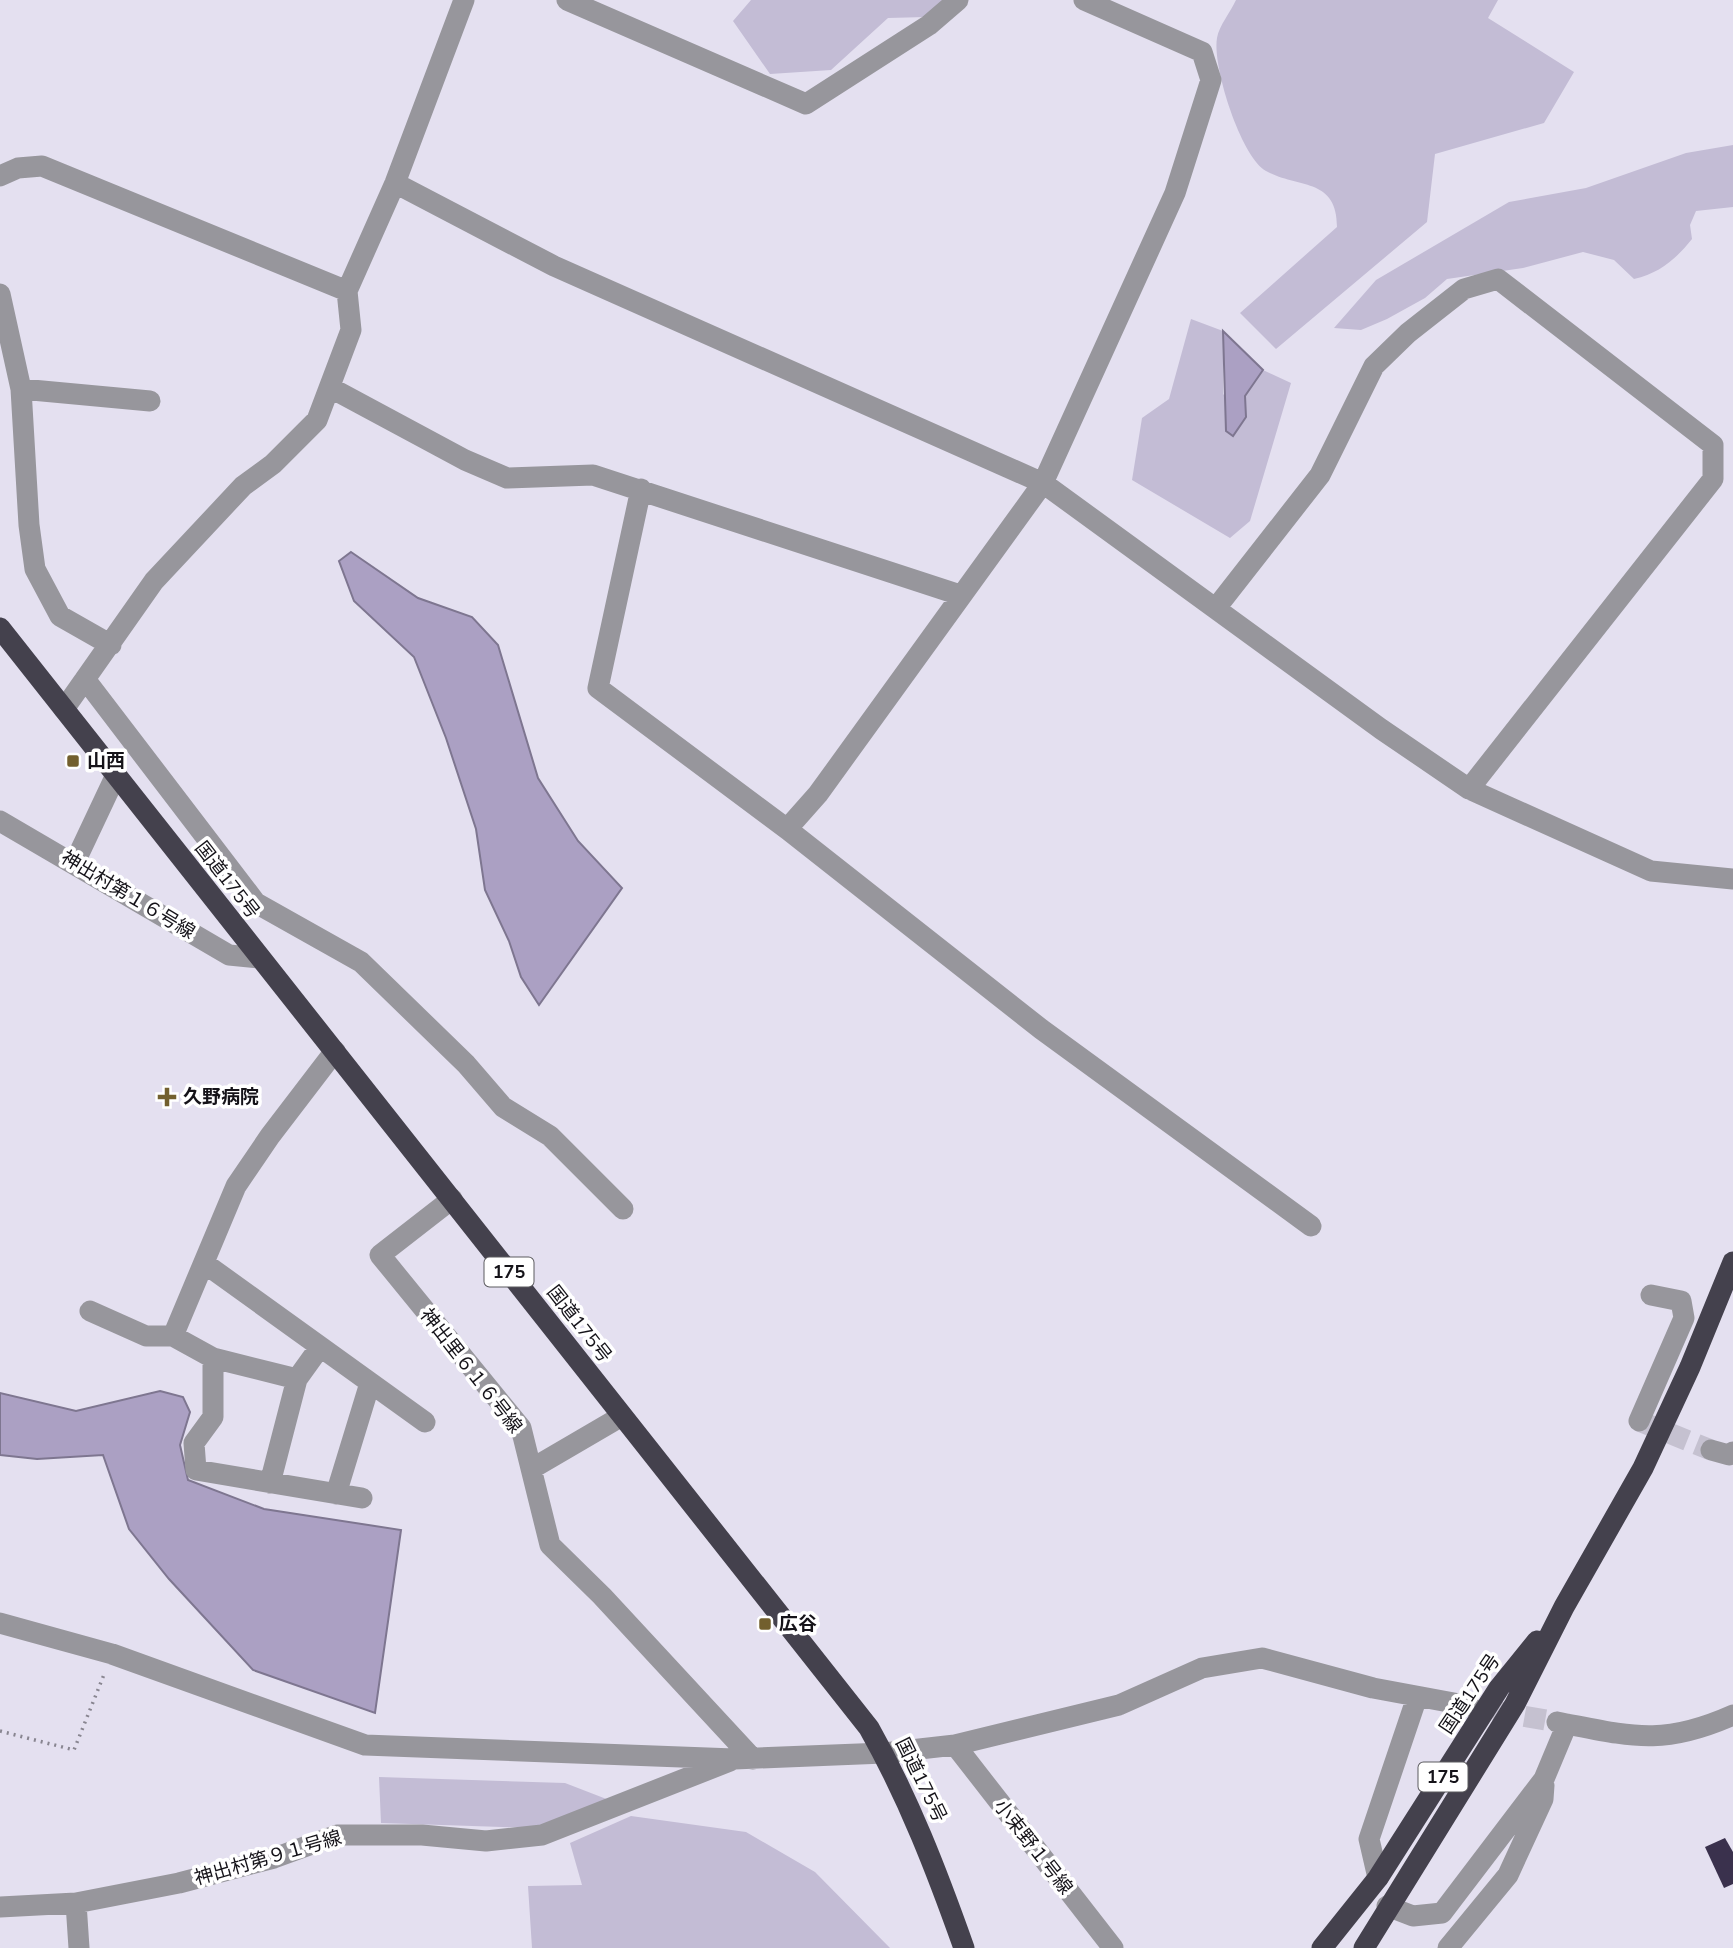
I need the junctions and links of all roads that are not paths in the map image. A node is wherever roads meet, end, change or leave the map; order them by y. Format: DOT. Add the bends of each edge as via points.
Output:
graph roads {
  1 [pos="464,0"];
  2 [pos="567,0"];
  3 [pos="958,0"];
  4 [pos="1084,0"];
  5 [pos="0,176"];
  6 [pos="395,183"];
  7 [pos="347,291"];
  8 [pos="0,294"];
  9 [pos="331,388"];
  10 [pos="21,389"];
  11 [pos="150,401"];
  12 [pos="1043,483"];
  13 [pos="641,489"];
  14 [pos="960,595"];
  15 [pos="1216,608"];
  16 [pos="0,628"];
  17 [pos="111,645"];
  18 [pos="85,680"];
  19 [pos="64,709"];
  20 [pos="116,775"];
  21 [pos="1469,789"];
  22 [pos="0,821"];
  23 [pos="787,829"];
  24 [pos="75,862"];
  25 [pos="1733,879"];
  26 [pos="260,958"];
  27 [pos="335,1051"];
  28 [pos="452,1199"];
  29 [pos="623,1209"];
  30 [pos="1311,1226"];
  31 [pos="204,1263"];
  32 [pos="1732,1268"];
  33 [pos="1651,1295"];
  34 [pos="90,1311"];
  35 [pos="173,1336"];
  36 [pos="320,1347"];
  37 [pos="213,1358"];
  38 [pos="297,1379"];
  39 [pos="370,1383"];
  40 [pos="622,1416"];
  41 [pos="1639,1421"];
  42 [pos="425,1422"];
  43 [pos="1712,1450"];
  44 [pos="1733,1452"];
  45 [pos="533,1468"];
  46 [pos="270,1483"];
  47 [pos="336,1494"];
  48 [pos="362,1498"];
  49 [pos="1564,1607"];
  50 [pos="0,1623"];
  51 [pos="1417,1697"];
  52 [pos="1470,1706"];
  53 [pos="1731,1720"];
  54 [pos="955,1745"];
  55 [pos="884,1753"];
  56 [pos="744,1759"];
  57 [pos="1544,1779"];
  58 [pos="1378,1878"];
  59 [pos="76,1903"];
  60 [pos="1387,1906"];
  61 [pos="0,1907"];
  62 [pos="79,1948"];
  63 [pos="964,1948"];
  64 [pos="1113,1948"];
  65 [pos="1322,1948"];
  66 [pos="1364,1948"];
  67 [pos="1448,1948"];
  1 -- 6 [label="street"];
  2 -- 3 [label="street" via="806,104 929,25"];
  4 -- 12 [label="street" via="1202,52 1211,80 1175,193"];
  5 -- 7 [label="street" via="18,167 42,166"];
  6 -- 7 [label="street"];
  6 -- 12 [label="street" via="554,266"];
  7 -- 9 [label="street" via="351,330"];
  8 -- 10 [label="street"];
  9 -- 13 [label="street" via="464,460 507,478 593,475"];
  9 -- 17 [label="street" via="317,420 273,464 243,486 163,572"];
  10 -- 11 [label="street"];
  10 -- 17 [label="street" via="35,569 60,616"];
  12 -- 14 [label="street"];
  12 -- 15 [label="street"];
  13 -- 14 [label="street"];
  13 -- 23 [label="street" via="598,688"];
  14 -- 23 [label="street" via="818,794"];
  15 -- 21 [label="street"];
  15 -- 21 [label="street" via="1320,475 1374,366 1464,289 1498,279 1713,445 1713,480"];
  16 -- 19 [label="highway, 国道175号 / 175"];
  17 -- 18 [label="street"];
  18 -- 19 [label="street"];
  18 -- 29 [label="street" via="256,903 361,962 466,1064 503,1107 550,1136"];
  19 -- 20 [label="highway, 国道175号 / 175"];
  20 -- 24 [label="street"];
  20 -- 26 [label="highway, 国道175号 / 175"];
  21 -- 25 [label="street" via="1651,871"];
  22 -- 24 [label="street, 神出村第１６号線"];
  23 -- 30 [label="street" via="1041,1029"];
  24 -- 26 [label="street, 神出村第１６号線" via="229,955"];
  26 -- 27 [label="highway, 国道175号 / 175"];
  27 -- 28 [label="highway, 国道175号 / 175"];
  27 -- 31 [label="street" via="236,1186"];
  28 -- 40 [label="highway, 国道175号 / 175"];
  28 -- 45 [label="street, 神出里６１６号線" via="380,1255 521,1428"];
  31 -- 35 [label="street"];
  31 -- 36 [label="street"];
  32 -- 49 [label="highway, 国道175号 / 175" via="1643,1468"];
  33 -- 41 [label="street" via="1681,1301 1684,1318"];
  34 -- 35 [label="street" via="146,1336"];
  35 -- 37 [label="street"];
  36 -- 38 [label="street"];
  36 -- 39 [label="street"];
  37 -- 38 [label="street"];
  37 -- 46 [label="street" via="213,1417 194,1443 196,1471"];
  38 -- 46 [label="street"];
  39 -- 42 [label="street"];
  39 -- 47 [label="street"];
  40 -- 45 [label="street"];
  40 -- 55 [label="highway, 国道175号 / 175" via="832,1678"];
  43 -- 44 [label="street"];
  45 -- 56 [label="street, 神出里６１６号線" via="550,1545 602,1596"];
  46 -- 47 [label="street"];
  47 -- 48 [label="street"];
  49 -- 58 [label="highway, 国道175号 / 175" via="1499,1688"];
  49 -- 60 [label="highway, 国道175号 / 175" via="1515,1704"];
  50 -- 56 [label="street" via="112,1654 365,1745"];
  51 -- 52 [label="street"];
  51 -- 54 [label="street" via="1262,1658 1202,1668 1119,1705"];
  51 -- 58 [label="street" via="1369,1839"];
  53 -- 57 [label="street" via="1663,1737 1632,1738 1562,1723"];
  54 -- 55 [label="street"];
  54 -- 64 [label="street, 小束野１号線"];
  55 -- 56 [label="street"];
  55 -- 63 [label="highway, 国道175号 / 175" via="926,1842"];
  56 -- 59 [label="street, 神出村第９１号線" via="542,1835 486,1841 337,1835 274,1858 179,1883"];
  57 -- 60 [label="street" via="1442,1913 1413,1916"];
  57 -- 67 [label="street" via="1543,1799 1508,1875"];
  58 -- 65 [label="highway, 国道175号 / 175"];
  59 -- 61 [label="street, 神出村第９１号線"];
  59 -- 62 [label="street"];
  60 -- 66 [label="highway, 国道175号 / 175"];
}
